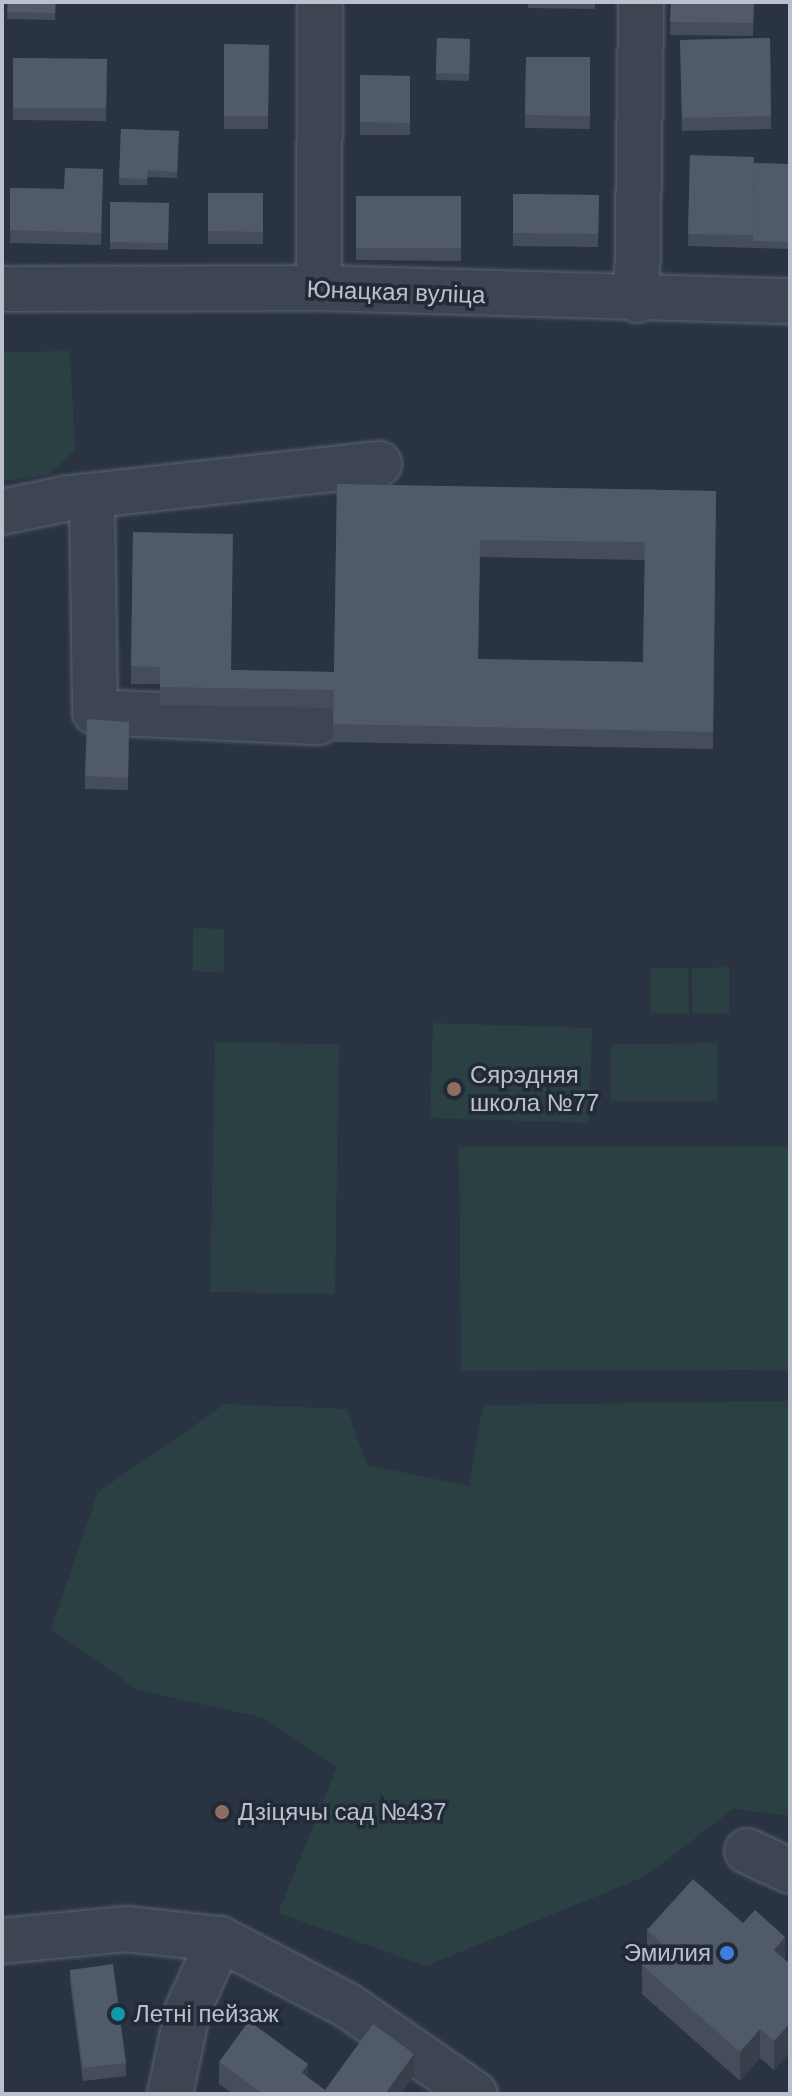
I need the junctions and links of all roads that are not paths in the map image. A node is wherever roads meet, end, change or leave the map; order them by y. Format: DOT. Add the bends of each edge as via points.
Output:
graph roads {
  1 [pos="320,2"];
  2 [pos="641,2"];
  3 [pos="319,288"];
  4 [pos="2,289"];
  5 [pos="637,300"];
  6 [pos="790,301"];
  7 [pos="379,464"];
  8 [pos="92,496"];
  9 [pos="2,512"];
  10 [pos="319,722"];
  11 [pos="747,1851"];
  12 [pos="790,1871"];
  13 [pos="220,1939"];
  14 [pos="2,1941"];
  15 [pos="170,2094"];
  16 [pos="475,2094"];
  1 -- 3 [label="street"];
  2 -- 5 [label="street"];
  3 -- 4 [label="street, Юнацкая вуліца"];
  3 -- 5 [label="street, Юнацкая вуліца"];
  5 -- 6 [label="street, Юнацкая вуліца"];
  7 -- 8 [label="street"];
  8 -- 9 [label="street"];
  8 -- 10 [label="street" via="95,712"];
  11 -- 12 [label="street"];
  13 -- 14 [label="street" via="126,1929"];
  13 -- 15 [label="street" via="188,2009"];
  13 -- 16 [label="street" via="347,2005"];
}
